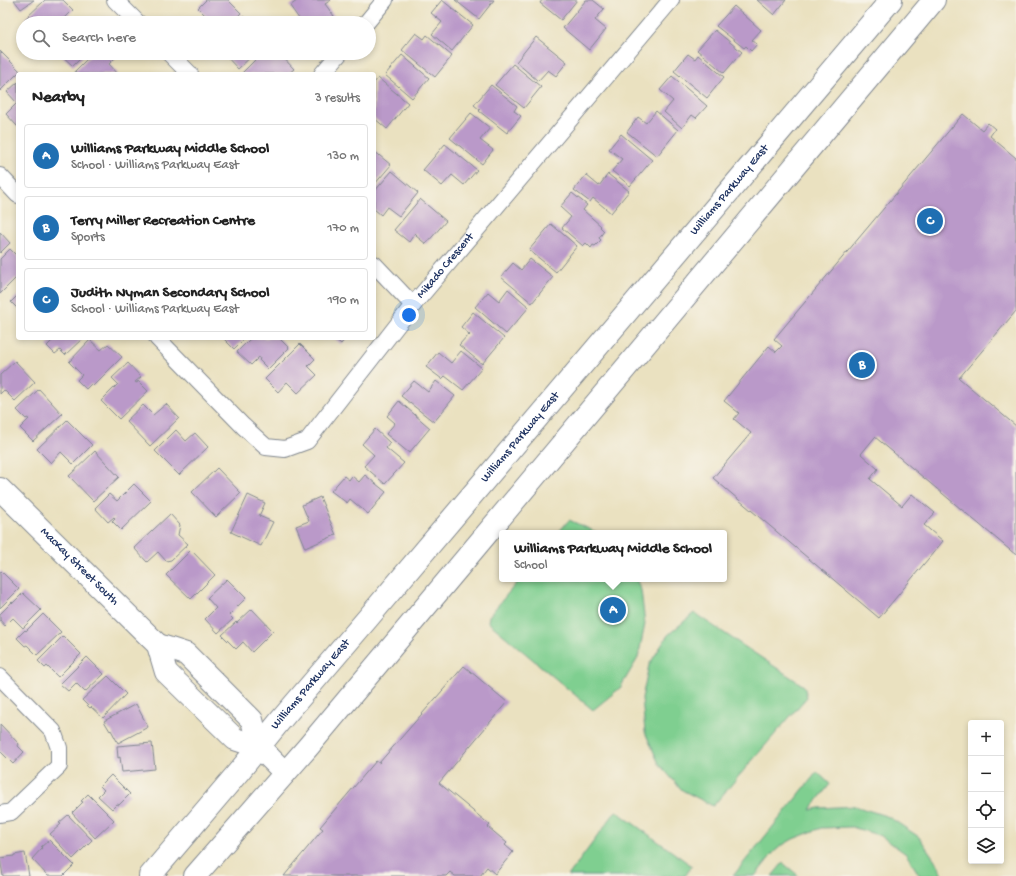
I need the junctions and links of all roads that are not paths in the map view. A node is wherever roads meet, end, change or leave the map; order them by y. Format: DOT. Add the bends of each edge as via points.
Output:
graph roads {
  1 [pos="115,0"];
  2 [pos="385,0"];
  3 [pos="891,0"];
  4 [pos="934,0"];
  5 [pos="667,1"];
  6 [pos="131,16"];
  7 [pos="372,16"];
  8 [pos="175,60"];
  9 [pos="334,60"];
  10 [pos="188,72"];
  11 [pos="324,72"];
  12 [pos="0,176"];
  13 [pos="16,193"];
  14 [pos="376,266"];
  15 [pos="413,305"];
  16 [pos="159,340"];
  17 [pos="0,489"];
  18 [pos="0,677"];
  19 [pos="259,747"];
  20 [pos="285,773"];
  21 [pos="0,814"];
  22 [pos="150,876"];
  23 [pos="195,876"];
  1 -- 6 [label="street"];
  2 -- 7 [label="street"];
  3 -- 19 [label="main road, Williams Parkway East"];
  4 -- 20 [label="main road"];
  5 -- 15 [label="street, Mikado Crescent"];
  8 -- 10 [label="street"];
  9 -- 11 [label="street"];
  12 -- 13 [label="street"];
  14 -- 15 [label="street"];
  15 -- 16 [label="street, Mikado Crescent" via="307,441 285,449 266,447"];
  17 -- 19 [label="main road, MacKay Street South" via="158,645 166,672 235,739"];
  18 -- 21 [label="street" via="53,731 59,748 59,766 11,812"];
  19 -- 20 [label="main road, MacKay Street South"];
  19 -- 22 [label="main road, Williams Parkway East"];
  20 -- 23 [label="main road"];
}
